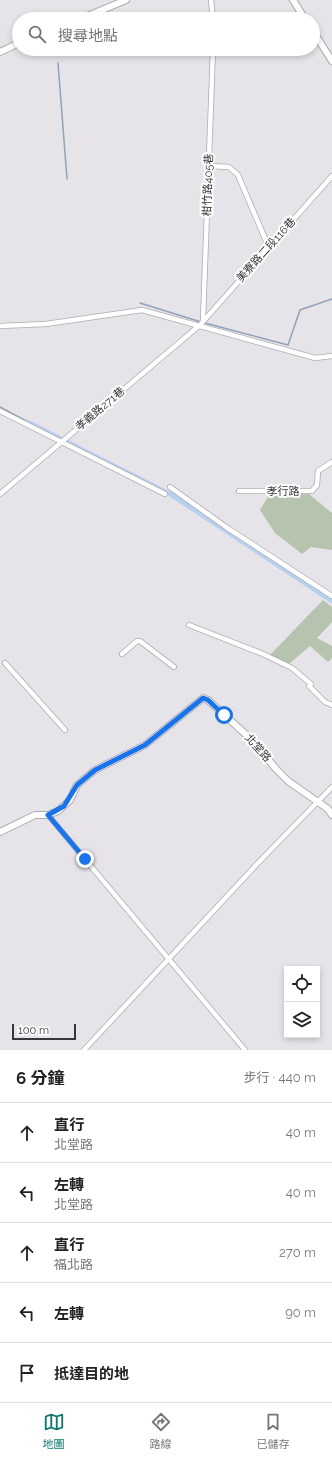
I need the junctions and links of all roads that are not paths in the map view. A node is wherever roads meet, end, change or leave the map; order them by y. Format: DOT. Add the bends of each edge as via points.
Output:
graph roads {
  1 [pos="126,0"];
  2 [pos="211,0"];
  3 [pos="293,0"];
  4 [pos="97,12"];
  5 [pos="212,12"];
  6 [pos="301,12"];
  7 [pos="320,42"];
  8 [pos="12,47"];
  9 [pos="0,52"];
  10 [pos="213,56"];
  11 [pos="332,60"];
  12 [pos="209,166"];
  13 [pos="332,176"];
  14 [pos="269,248"];
  15 [pos="201,322"];
  16 [pos="0,326"];
  17 [pos="332,356"];
  18 [pos="0,411"];
  19 [pos="61,442"];
  20 [pos="332,462"];
  21 [pos="170,487"];
  22 [pos="239,491"];
  23 [pos="0,494"];
  24 [pos="165,494"];
  25 [pos="332,596"];
  26 [pos="189,625"];
  27 [pos="122,654"];
  28 [pos="5,663"];
  29 [pos="174,667"];
  30 [pos="332,705"];
  31 [pos="65,730"];
  32 [pos="332,787"];
  33 [pos="317,802"];
  34 [pos="48,815"];
  35 [pos="332,815"];
  36 [pos="0,832"];
  37 [pos="169,959"];
  38 [pos="84,1050"];
  39 [pos="245,1050"];
  1 -- 4 [label="street"];
  2 -- 5 [label="street"];
  3 -- 6 [label="street"];
  7 -- 11 [label="street"];
  8 -- 9 [label="street"];
  10 -- 12 [label="street, 柑竹路405巷"];
  12 -- 14 [label="street" via="229,166 238,175"];
  12 -- 15 [label="street, 柑竹路405巷"];
  13 -- 14 [label="street, 美寮路二段116巷"];
  14 -- 15 [label="street, 美寮路二段116巷"];
  15 -- 16 [label="street" via="142,310 46,324"];
  15 -- 17 [label="street" via="291,352 315,358"];
  15 -- 19 [label="street, 孝義路271巷"];
  18 -- 19 [label="street"];
  19 -- 23 [label="street, 孝義路271巷"];
  19 -- 24 [label="street"];
  20 -- 22 [label="street, 孝行路" via="318,471 318,485 312,491"];
  21 -- 25 [label="street"];
  26 -- 30 [label="street" via="292,668 325,702"];
  27 -- 29 [label="street" via="140,641"];
  28 -- 31 [label="street"];
  32 -- 33 [label="street"];
  33 -- 34 [label="street, 北堂路" via="288,781 253,741 203,698 145,745 95,770 77,785 64,806"];
  33 -- 35 [label="street, 北堂路"];
  33 -- 37 [label="street"];
  34 -- 36 [label="street" via="35,815"];
  34 -- 37 [label="street"];
  37 -- 38 [label="street"];
  37 -- 39 [label="street"];
}
